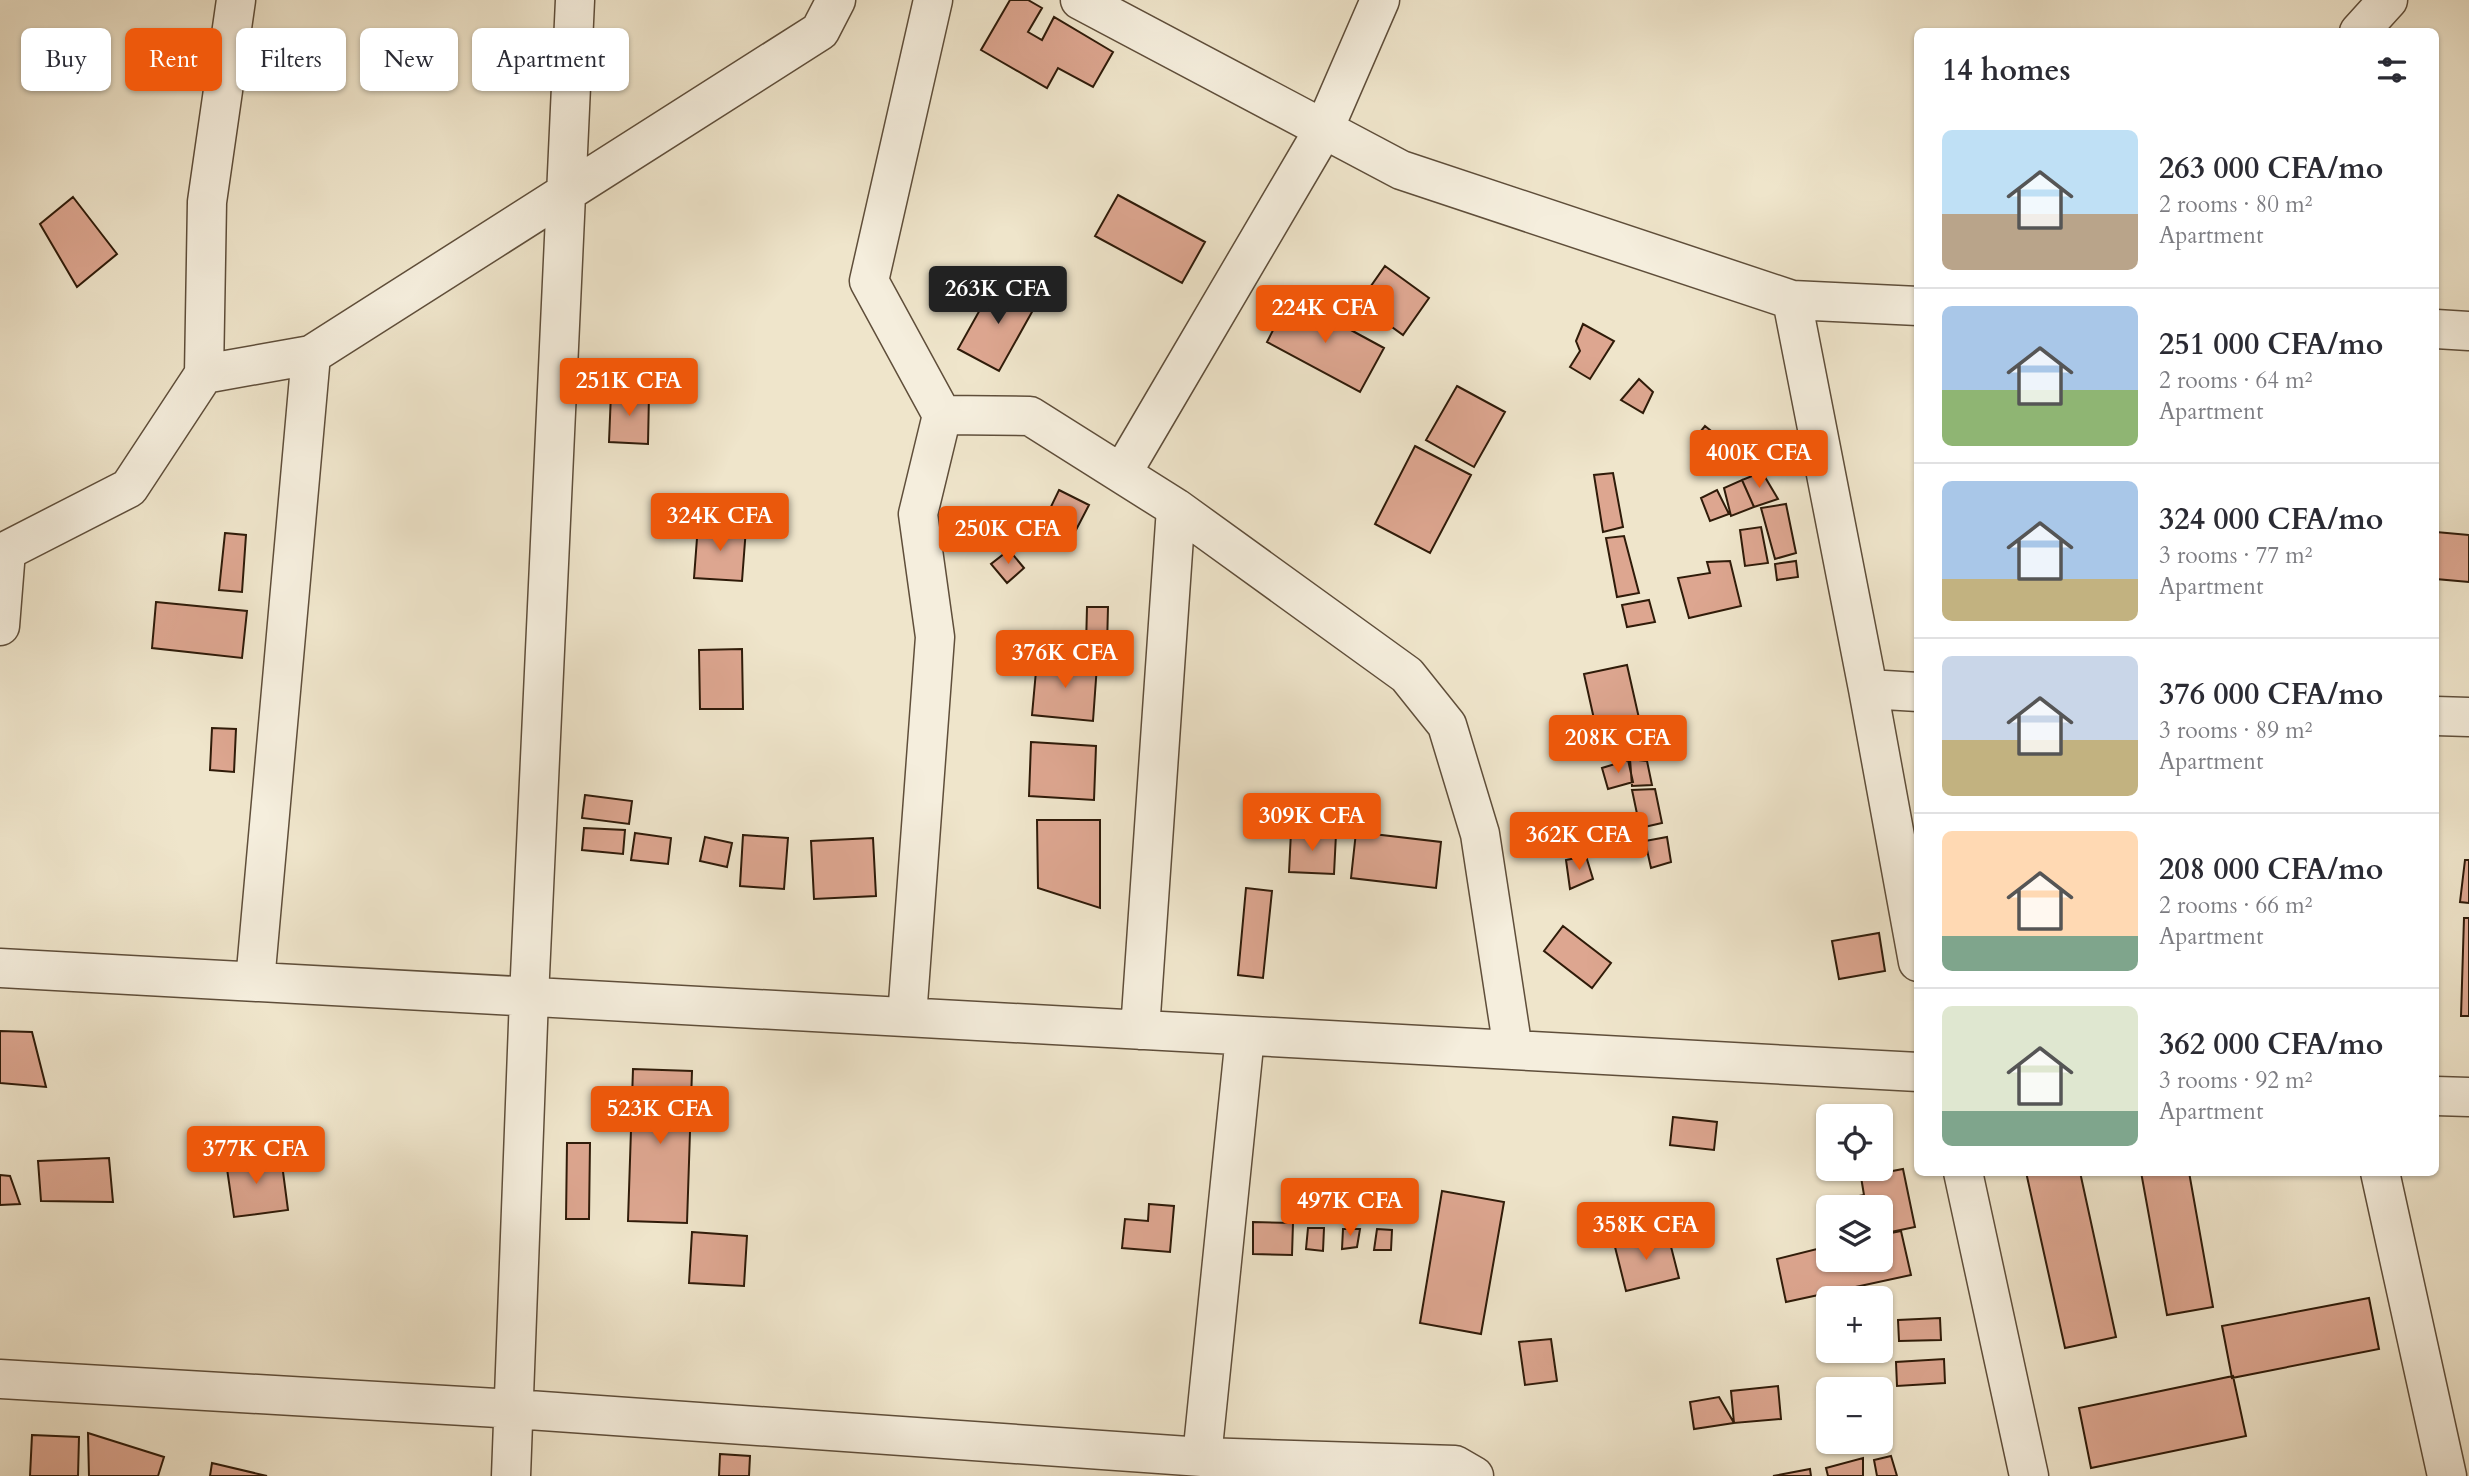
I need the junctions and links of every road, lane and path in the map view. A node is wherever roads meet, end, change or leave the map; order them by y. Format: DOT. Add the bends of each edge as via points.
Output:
graph roads {
  1 [pos="236,0"];
  2 [pos="575,0"];
  3 [pos="836,0"];
  4 [pos="933,0"];
  5 [pos="1080,0"];
  6 [pos="1380,0"];
  7 [pos="2388,0"];
  8 [pos="2363,28"];
  9 [pos="1324,129"];
  10 [pos="566,191"];
  11 [pos="1792,300"];
  12 [pos="1914,306"];
  13 [pos="2439,329"];
  14 [pos="2469,331"];
  15 [pos="311,355"];
  16 [pos="204,374"];
  17 [pos="942,415"];
  18 [pos="1122,473"];
  19 [pos="1176,508"];
  20 [pos="3,553"];
  21 [pos="0,626"];
  22 [pos="1868,689"];
  23 [pos="1914,692"];
  24 [pos="2439,716"];
  25 [pos="2469,717"];
  26 [pos="1914,940"];
  27 [pos="0,968"];
  28 [pos="255,982"];
  29 [pos="529,997"];
  30 [pos="907,1017"];
  31 [pos="1140,1030"];
  32 [pos="1245,1036"];
  33 [pos="1513,1050"];
  34 [pos="1914,1072"];
  35 [pos="2439,1096"];
  36 [pos="2469,1097"];
  37 [pos="1964,1176"];
  38 [pos="2381,1176"];
  39 [pos="0,1379"];
  40 [pos="514,1409"];
  41 [pos="1202,1457"];
  42 [pos="511,1476"];
  43 [pos="1474,1476"];
  44 [pos="2029,1476"];
  45 [pos="2448,1476"];
  1 -- 16 [label="street" via="207,202"];
  2 -- 10 [label="street"];
  3 -- 10 [label="street" via="820,30"];
  4 -- 17 [label="street" via="869,281"];
  5 -- 9 [label="street"];
  6 -- 9 [label="street"];
  7 -- 8 [label="street"];
  9 -- 11 [label="street" via="1401,170"];
  9 -- 18 [label="street"];
  10 -- 15 [label="street"];
  10 -- 29 [label="street"];
  11 -- 12 [label="street"];
  11 -- 22 [label="street"];
  13 -- 14 [label="street"];
  15 -- 16 [label="street"];
  15 -- 28 [label="street"];
  16 -- 20 [label="street" via="129,488"];
  17 -- 18 [label="street" via="1030,416"];
  17 -- 30 [label="street" via="918,514 935,637"];
  18 -- 19 [label="street"];
  19 -- 31 [label="street"];
  19 -- 33 [label="street" via="1407,675 1447,724 1480,834"];
  20 -- 21 [label="street"];
  22 -- 23 [label="street"];
  22 -- 26 [label="street"];
  24 -- 25 [label="street"];
  27 -- 28 [label="street"];
  28 -- 29 [label="street"];
  29 -- 30 [label="street"];
  29 -- 40 [label="street"];
  30 -- 31 [label="street"];
  31 -- 32 [label="street"];
  32 -- 33 [label="street"];
  32 -- 41 [label="street"];
  33 -- 34 [label="street"];
  35 -- 36 [label="street"];
  37 -- 44 [label="street"];
  38 -- 45 [label="street"];
  39 -- 40 [label="street"];
  40 -- 41 [label="street"];
  40 -- 42 [label="street"];
  41 -- 43 [label="street" via="1455,1465"];
}
